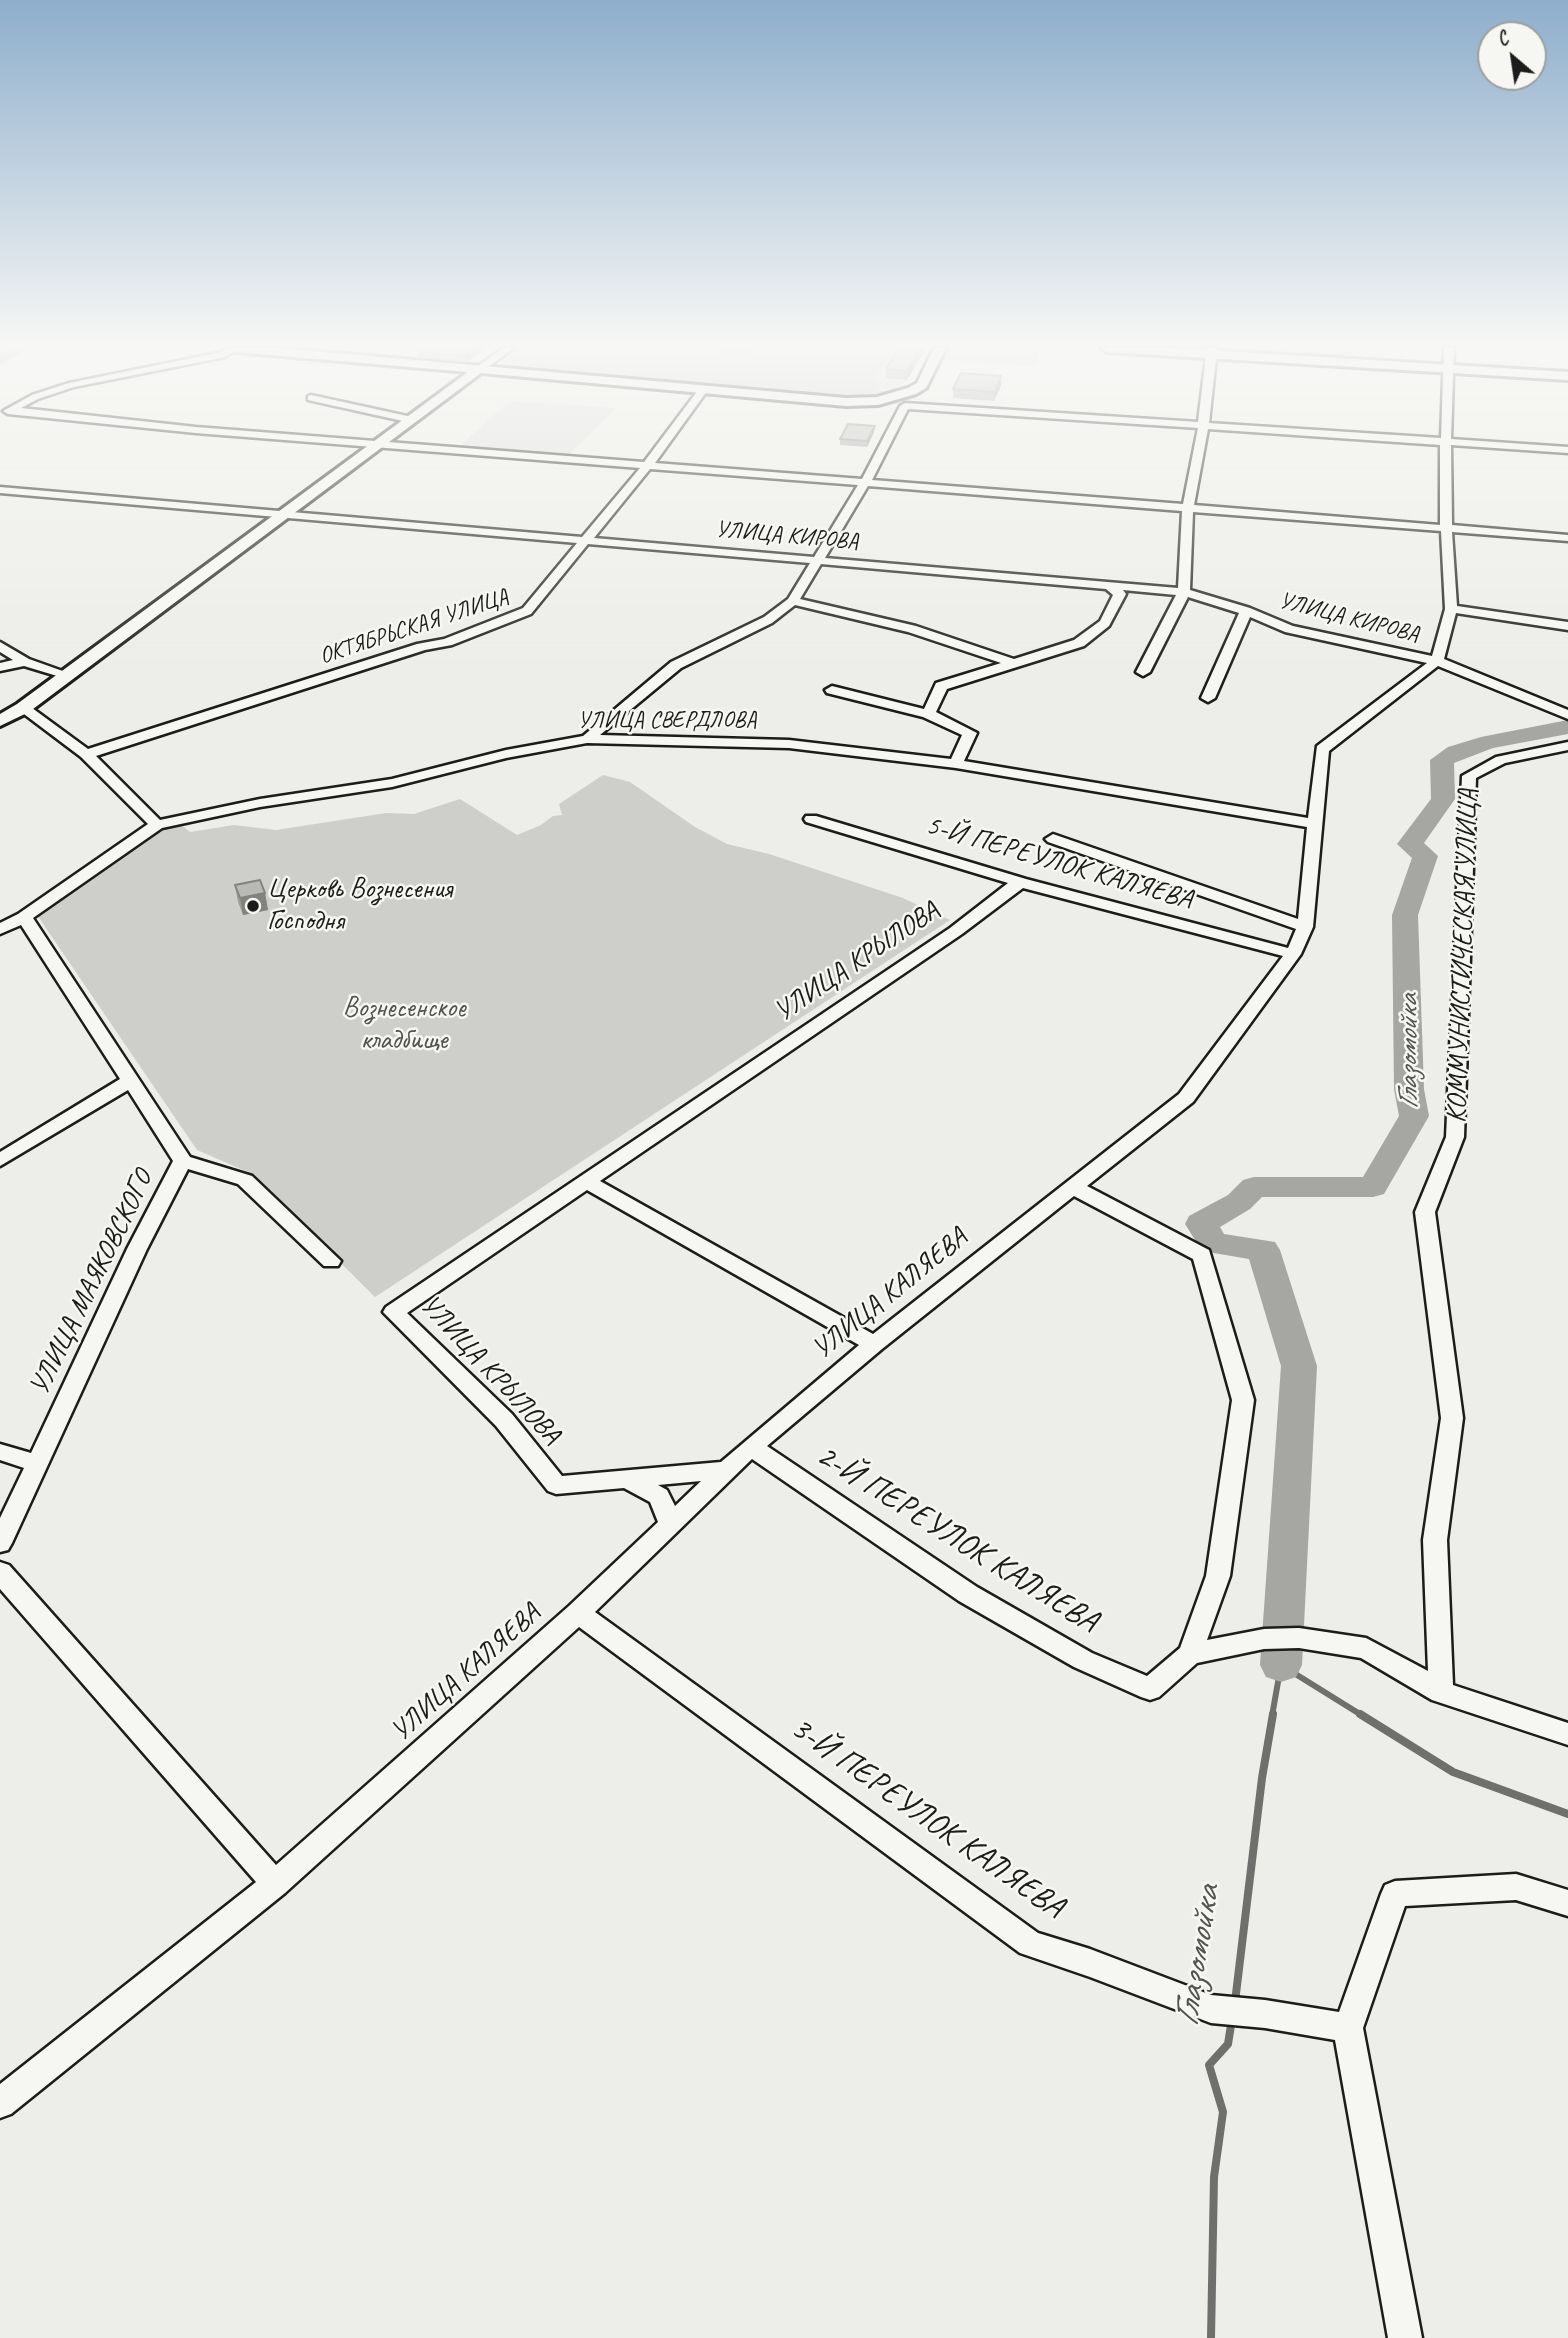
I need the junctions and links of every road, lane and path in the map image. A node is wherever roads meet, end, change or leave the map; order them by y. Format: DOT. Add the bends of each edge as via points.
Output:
graph roads {
  1 [pos="361,457"];
  2 [pos="533,457"];
  3 [pos="654,457"];
  4 [pos="878,457"];
  5 [pos="1197,457"];
  6 [pos="1445,457"];
  7 [pos="647,466"];
  8 [pos="866,481"];
  9 [pos="0,490"];
  10 [pos="1188,508"];
  11 [pos="286,514"];
  12 [pos="1444,527"];
  13 [pos="1568,538"];
  14 [pos="586,540"];
  15 [pos="819,559"];
  16 [pos="1109,585"];
  17 [pos="1184,592"];
  18 [pos="793,601"];
  19 [pos="1451,609"];
  20 [pos="1246,611"];
  21 [pos="1568,626"];
  22 [pos="0,646"];
  23 [pos="1437,661"];
  24 [pos="24,662"];
  25 [pos="1013,663"];
  26 [pos="0,667"];
  27 [pos="1143,672"];
  28 [pos="67,675"];
  29 [pos="832,690"];
  30 [pos="1208,698"];
  31 [pos="23,708"];
  32 [pos="928,714"];
  33 [pos="1568,715"];
  34 [pos="0,721"];
  35 [pos="587,739"];
  36 [pos="1568,746"];
  37 [pos="86,754"];
  38 [pos="956,764"];
  39 [pos="811,819"];
  40 [pos="1315,824"];
  41 [pos="157,825"];
  42 [pos="1053,839"];
  43 [pos="1020,882"];
  44 [pos="24,916"];
  45 [pos="1305,928"];
  46 [pos="0,929"];
  47 [pos="1293,954"];
  48 [pos="131,1080"];
  49 [pos="0,1160"];
  50 [pos="183,1161"];
  51 [pos="587,1182"];
  52 [pos="1073,1187"];
  53 [pos="331,1261"];
  54 [pos="874,1344"];
  55 [pos="751,1447"];
  56 [pos="0,1452"];
  57 [pos="35,1463"];
  58 [pos="725,1470"];
  59 [pos="627,1479"];
  60 [pos="671,1524"];
  61 [pos="0,1543"];
  62 [pos="0,1572"];
  63 [pos="579,1612"];
  64 [pos="1190,1654"];
  65 [pos="1441,1692"];
  66 [pos="1568,1734"];
  67 [pos="275,1884"];
  68 [pos="1395,1894"];
  69 [pos="1568,1903"];
  70 [pos="1348,2028"];
  71 [pos="0,2102"];
  72 [pos="1405,2338"];
  1 -- 11 [label="main road"];
  2 -- 7 [label="street"];
  3 -- 7 [label="street, ОКТЯБРЬСКАЯ УЛИЦА"];
  4 -- 8 [label="street"];
  5 -- 10 [label="street"];
  6 -- 12 [label="street"];
  7 -- 8 [label="street"];
  7 -- 14 [label="street, ОКТЯБРЬСКАЯ УЛИЦА"];
  8 -- 10 [label="street"];
  8 -- 15 [label="street"];
  9 -- 11 [label="street, УЛИЦА КИРОВА"];
  10 -- 12 [label="street"];
  10 -- 17 [label="street"];
  11 -- 14 [label="street, УЛИЦА КИРОВА"];
  11 -- 28 [label="main road"];
  12 -- 13 [label="street"];
  12 -- 19 [label="street"];
  14 -- 15 [label="street, УЛИЦА КИРОВА"];
  14 -- 37 [label="street, ОКТЯБРЬСКАЯ УЛИЦА" via="527,611 484,629"];
  15 -- 16 [label="street, УЛИЦА КИРОВА"];
  15 -- 18 [label="street"];
  16 -- 17 [label="street, УЛИЦА КИРОВА"];
  16 -- 25 [label="street" via="1120,594 1105,623 1079,643"];
  17 -- 20 [label="street, УЛИЦА КИРОВА"];
  17 -- 27 [label="street"];
  18 -- 25 [label="street" via="912,629"];
  18 -- 35 [label="street" via="768,620 676,666"];
  19 -- 21 [label="street"];
  19 -- 23 [label="street"];
  20 -- 23 [label="street, УЛИЦА КИРОВА" via="1289,629"];
  20 -- 30 [label="street"];
  22 -- 24 [label="street"];
  23 -- 33 [label="street, УЛИЦА КИРОВА"];
  23 -- 40 [label="street, УЛИЦА КАЛЯЕВА" via="1322,749"];
  24 -- 26 [label="street"];
  24 -- 28 [label="street"];
  25 -- 32 [label="street" via="941,686"];
  28 -- 31 [label="main road"];
  29 -- 32 [label="street"];
  31 -- 34 [label="main road"];
  31 -- 37 [label="street"];
  32 -- 38 [label="street" via="970,733"];
  35 -- 38 [label="street, УЛИЦА СВЕРДЛОВА" via="789,744"];
  35 -- 41 [label="street, УЛИЦА СВЕРДЛОВА" via="392,783 260,803"];
  36 -- 65 [label="street, КОММУНИСТИЧЕСКАЯ УЛИЦА" via="1502,760 1469,776 1455,1137 1425,1212 1452,1418 1435,1540"];
  37 -- 41 [label="street"];
  38 -- 40 [label="street, УЛИЦА СВЕРДЛОВА"];
  39 -- 43 [label="street, 5-Й ПЕРЕУЛОК КАЛЯЕВА"];
  40 -- 45 [label="street, УЛИЦА КАЛЯЕВА"];
  41 -- 44 [label="street"];
  42 -- 45 [label="street"];
  43 -- 47 [label="street, 5-Й ПЕРЕУЛОК КАЛЯЕВА"];
  43 -- 51 [label="street, УЛИЦА КРЫЛОВА" via="956,931"];
  44 -- 46 [label="street"];
  44 -- 48 [label="street, УЛИЦА МАЯКОВСКОГО"];
  45 -- 47 [label="street, УЛИЦА КАЛЯЕВА"];
  47 -- 52 [label="street, УЛИЦА КАЛЯЕВА" via="1186,1098"];
  48 -- 49 [label="street"];
  48 -- 50 [label="street, УЛИЦА МАЯКОВСКОГО"];
  50 -- 53 [label="street" via="245,1180"];
  50 -- 57 [label="street, УЛИЦА МАЯКОВСКОГО"];
  51 -- 54 [label="street"];
  51 -- 59 [label="street, УЛИЦА КРЫЛОВА" via="393,1312 504,1420 556,1485"];
  52 -- 54 [label="street, УЛИЦА КАЛЯЕВА"];
  52 -- 64 [label="street, 2-Й ПЕРЕУЛОК КАЛЯЕВА" via="1202,1255 1243,1400 1218,1576"];
  54 -- 55 [label="street, УЛИЦА КАЛЯЕВА"];
  55 -- 58 [label="street, УЛИЦА КАЛЯЕВА"];
  55 -- 64 [label="street, 2-Й ПЕРЕУЛОК КАЛЯЕВА" via="968,1594 1083,1660 1150,1689"];
  56 -- 57 [label="street"];
  57 -- 61 [label="street, УЛИЦА МАЯКОВСКОГО"];
  58 -- 59 [label="street, УЛИЦА КРЫЛОВА"];
  58 -- 60 [label="street, УЛИЦА КАЛЯЕВА"];
  59 -- 60 [label="street" via="659,1496"];
  60 -- 63 [label="street, УЛИЦА КАЛЯЕВА"];
  62 -- 67 [label="street"];
  63 -- 67 [label="street, УЛИЦА КАЛЯЕВА"];
  63 -- 70 [label="street, 3-Й ПЕРЕУЛОК КАЛЯЕВА" via="1030,1944 1211,2009"];
  64 -- 65 [label="street" via="1299,1637 1366,1648"];
  65 -- 66 [label="street"];
  67 -- 71 [label="street, УЛИЦА КАЛЯЕВА"];
  68 -- 69 [label="street" via="1516,1887"];
  68 -- 70 [label="street"];
  70 -- 72 [label="street"];
}
